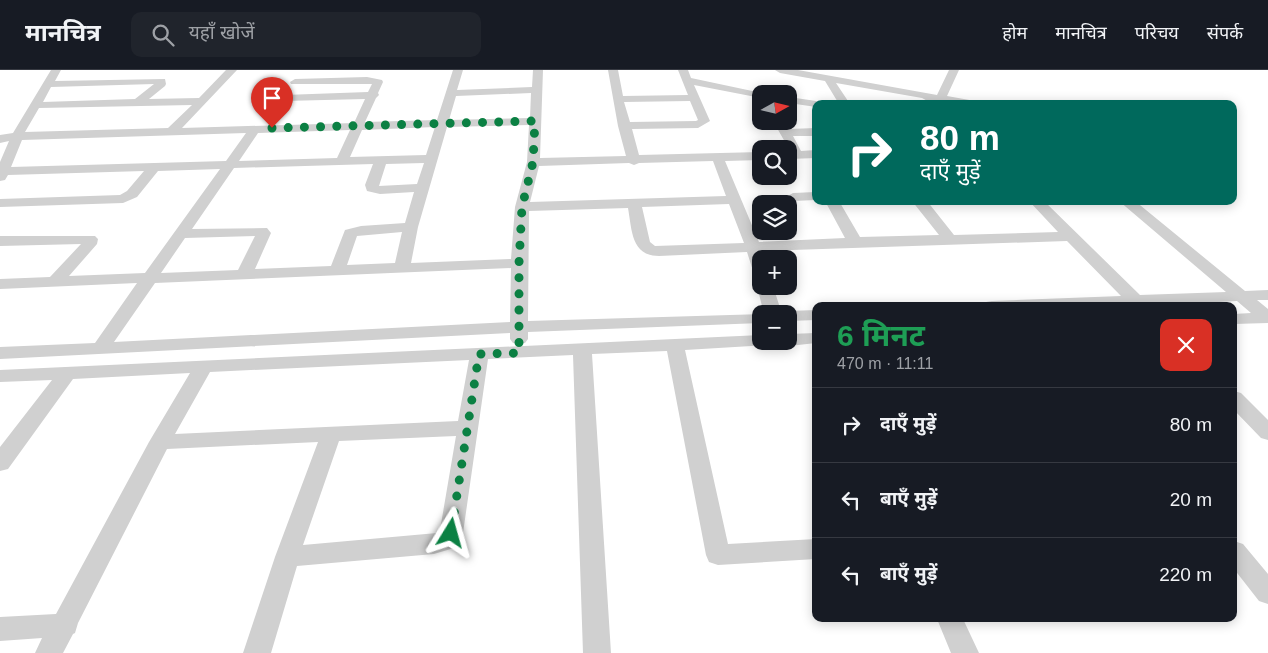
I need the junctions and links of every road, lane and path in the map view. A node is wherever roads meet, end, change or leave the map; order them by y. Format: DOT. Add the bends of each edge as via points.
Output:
graph roads {
  1 [pos="56,70"];
  2 [pos="232,70"];
  3 [pos="304,70"];
  4 [pos="458,70"];
  5 [pos="538,70"];
  6 [pos="614,70"];
  7 [pos="780,70"];
  8 [pos="954,70"];
  9 [pos="685,75"];
  10 [pos="828,78"];
  11 [pos="114,82"];
  12 [pos="295,82"];
  13 [pos="49,84"];
  14 [pos="537,90"];
  15 [pos="451,93"];
  16 [pos="752,93"];
  17 [pos="374,95"];
  18 [pos="695,98"];
  19 [pos="618,99"];
  20 [pos="842,100"];
  21 [pos="938,100"];
  22 [pos="202,101"];
  23 [pos="798,101"];
  24 [pos="138,102"];
  25 [pos="812,103"];
  26 [pos="85,104"];
  27 [pos="36,105"];
  28 [pos="535,121"];
  29 [pos="441,124"];
  30 [pos="360,125"];
  31 [pos="624,126"];
  32 [pos="255,129"];
  33 [pos="784,130"];
  34 [pos="172,132"];
  35 [pos="812,132"];
  36 [pos="785,133"];
  37 [pos="18,136"];
  38 [pos="0,139"];
  39 [pos="788,140"];
  40 [pos="812,154"];
  41 [pos="797,155"];
  42 [pos="752,156"];
  43 [pos="718,158"];
  44 [pos="432,159"];
  45 [pos="381,160"];
  46 [pos="342,161"];
  47 [pos="634,161"];
  48 [pos="533,162"];
  49 [pos="231,164"];
  50 [pos="154,167"];
  51 [pos="2,174"];
  52 [pos="423,188"];
  53 [pos="812,196"];
  54 [pos="797,197"];
  55 [pos="735,200"];
  56 [pos="0,203"];
  57 [pos="634,203"];
  58 [pos="834,205"];
  59 [pos="922,205"];
  60 [pos="1040,205"];
  61 [pos="1131,205"];
  62 [pos="522,207"];
  63 [pos="411,227"];
  64 [pos="180,234"];
  65 [pos="1070,236"];
  66 [pos="950,239"];
  67 [pos="0,241"];
  68 [pos="855,242"];
  69 [pos="753,246"];
  70 [pos="754,250"];
  71 [pos="519,263"];
  72 [pos="402,267"];
  73 [pos="337,270"];
  74 [pos="244,274"];
  75 [pos="148,278"];
  76 [pos="54,283"];
  77 [pos="0,284"];
  78 [pos="1268,295"];
  79 [pos="1240,296"];
  80 [pos="1138,302"];
  81 [pos="1153,302"];
  82 [pos="812,315"];
  83 [pos="797,316"];
  84 [pos="752,318"];
  85 [pos="1268,318"];
  86 [pos="1237,319"];
  87 [pos="519,327"];
  88 [pos="812,338"];
  89 [pos="797,339"];
  90 [pos="752,341"];
  91 [pos="675,345"];
  92 [pos="100,348"];
  93 [pos="582,349"];
  94 [pos="0,353"];
  95 [pos="519,353"];
  96 [pos="479,354"];
  97 [pos="204,366"];
  98 [pos="68,374"];
  99 [pos="0,376"];
  100 [pos="1237,401"];
  101 [pos="466,428"];
  102 [pos="1268,433"];
  103 [pos="331,435"];
  104 [pos="160,442"];
  105 [pos="0,463"];
  106 [pos="812,549"];
  107 [pos="1237,555"];
  108 [pos="287,556"];
  109 [pos="1268,593"];
  110 [pos="951,622"];
  111 [pos="66,625"];
  112 [pos="0,629"];
  113 [pos="50,653"];
  114 [pos="257,653"];
  115 [pos="598,653"];
  116 [pos="965,653"];
  1 -- 13 [label="street"];
  2 -- 22 [label="street"];
  3 -- 12 [label="street"];
  4 -- 15 [label="street"];
  5 -- 14 [label="street"];
  6 -- 19 [label="street"];
  7 -- 10 [label="street"];
  8 -- 21 [label="street"];
  9 -- 16 [label="street"];
  9 -- 18 [label="street"];
  10 -- 20 [label="street"];
  10 -- 21 [label="street"];
  11 -- 13 [label="street"];
  11 -- 24 [label="street" via="161,81"];
  11 -- 26 [label="street"];
  12 -- 17 [label="street" via="375,80 378,85"];
  12 -- 17 [label="street" via="282,101"];
  13 -- 27 [label="street"];
  14 -- 15 [label="street"];
  14 -- 28 [label="street"];
  15 -- 29 [label="street"];
  17 -- 30 [label="street"];
  18 -- 19 [label="street"];
  18 -- 31 [label="street" via="704,119 702,122"];
  19 -- 31 [label="street"];
  22 -- 24 [label="street"];
  22 -- 34 [label="street"];
  23 -- 25 [label="street"];
  24 -- 26 [label="street"];
  26 -- 27 [label="street"];
  27 -- 37 [label="street"];
  28 -- 29 [label="street"];
  28 -- 48 [label="street"];
  29 -- 30 [label="street"];
  29 -- 44 [label="street"];
  30 -- 32 [label="street"];
  30 -- 46 [label="street"];
  31 -- 47 [label="street"];
  32 -- 34 [label="street"];
  32 -- 49 [label="street"];
  33 -- 36 [label="street"];
  34 -- 37 [label="street"];
  35 -- 36 [label="street"];
  36 -- 39 [label="street"];
  37 -- 38 [label="street"];
  37 -- 51 [label="street"];
  40 -- 41 [label="street"];
  42 -- 43 [label="street"];
  43 -- 47 [label="street"];
  43 -- 55 [label="street"];
  44 -- 45 [label="street"];
  44 -- 52 [label="street"];
  45 -- 46 [label="street"];
  45 -- 52 [label="street" via="372,188"];
  46 -- 49 [label="street"];
  47 -- 48 [label="street"];
  48 -- 62 [label="street"];
  49 -- 50 [label="street"];
  49 -- 64 [label="street"];
  50 -- 51 [label="street"];
  50 -- 56 [label="street" via="132,194 123,199"];
  52 -- 63 [label="street"];
  53 -- 54 [label="street"];
  55 -- 57 [label="street"];
  55 -- 69 [label="street"];
  57 -- 62 [label="street"];
  57 -- 69 [label="street" via="643,244 651,250"];
  58 -- 68 [label="street"];
  59 -- 66 [label="street"];
  60 -- 65 [label="street"];
  61 -- 79 [label="street"];
  62 -- 71 [label="street"];
  63 -- 72 [label="street"];
  63 -- 73 [label="street" via="350,233"];
  64 -- 74 [label="street" via="262,231 264,233"];
  64 -- 75 [label="street"];
  65 -- 66 [label="street"];
  65 -- 80 [label="street"];
  66 -- 68 [label="street"];
  67 -- 76 [label="street" via="90,239"];
  68 -- 69 [label="street"];
  69 -- 70 [label="street"];
  71 -- 72 [label="street"];
  71 -- 87 [label="street"];
  72 -- 73 [label="street"];
  73 -- 74 [label="street"];
  74 -- 75 [label="street"];
  75 -- 76 [label="street"];
  75 -- 92 [label="street"];
  76 -- 77 [label="street"];
  78 -- 79 [label="street"];
  79 -- 81 [label="street"];
  79 -- 85 [label="street"];
  82 -- 83 [label="street"];
  84 -- 87 [label="street"];
  85 -- 86 [label="street"];
  87 -- 92 [label="street"];
  87 -- 95 [label="street"];
  88 -- 89 [label="street"];
  90 -- 91 [label="street"];
  91 -- 93 [label="street"];
  91 -- 106 [label="street" via="718,554"];
  92 -- 94 [label="street"];
  93 -- 95 [label="street"];
  93 -- 115 [label="street"];
  95 -- 96 [label="street"];
  96 -- 97 [label="street"];
  96 -- 101 [label="street"];
  97 -- 98 [label="street"];
  97 -- 104 [label="street"];
  98 -- 99 [label="street"];
  98 -- 105 [label="street"];
  100 -- 102 [label="street"];
  101 -- 103 [label="street"];
  101 -- 108 [label="street" via="451,533 445,541"];
  103 -- 104 [label="street"];
  103 -- 108 [label="street"];
  104 -- 111 [label="street"];
  107 -- 109 [label="street"];
  108 -- 114 [label="street"];
  110 -- 116 [label="street"];
  111 -- 112 [label="street"];
  111 -- 113 [label="street"];
}
